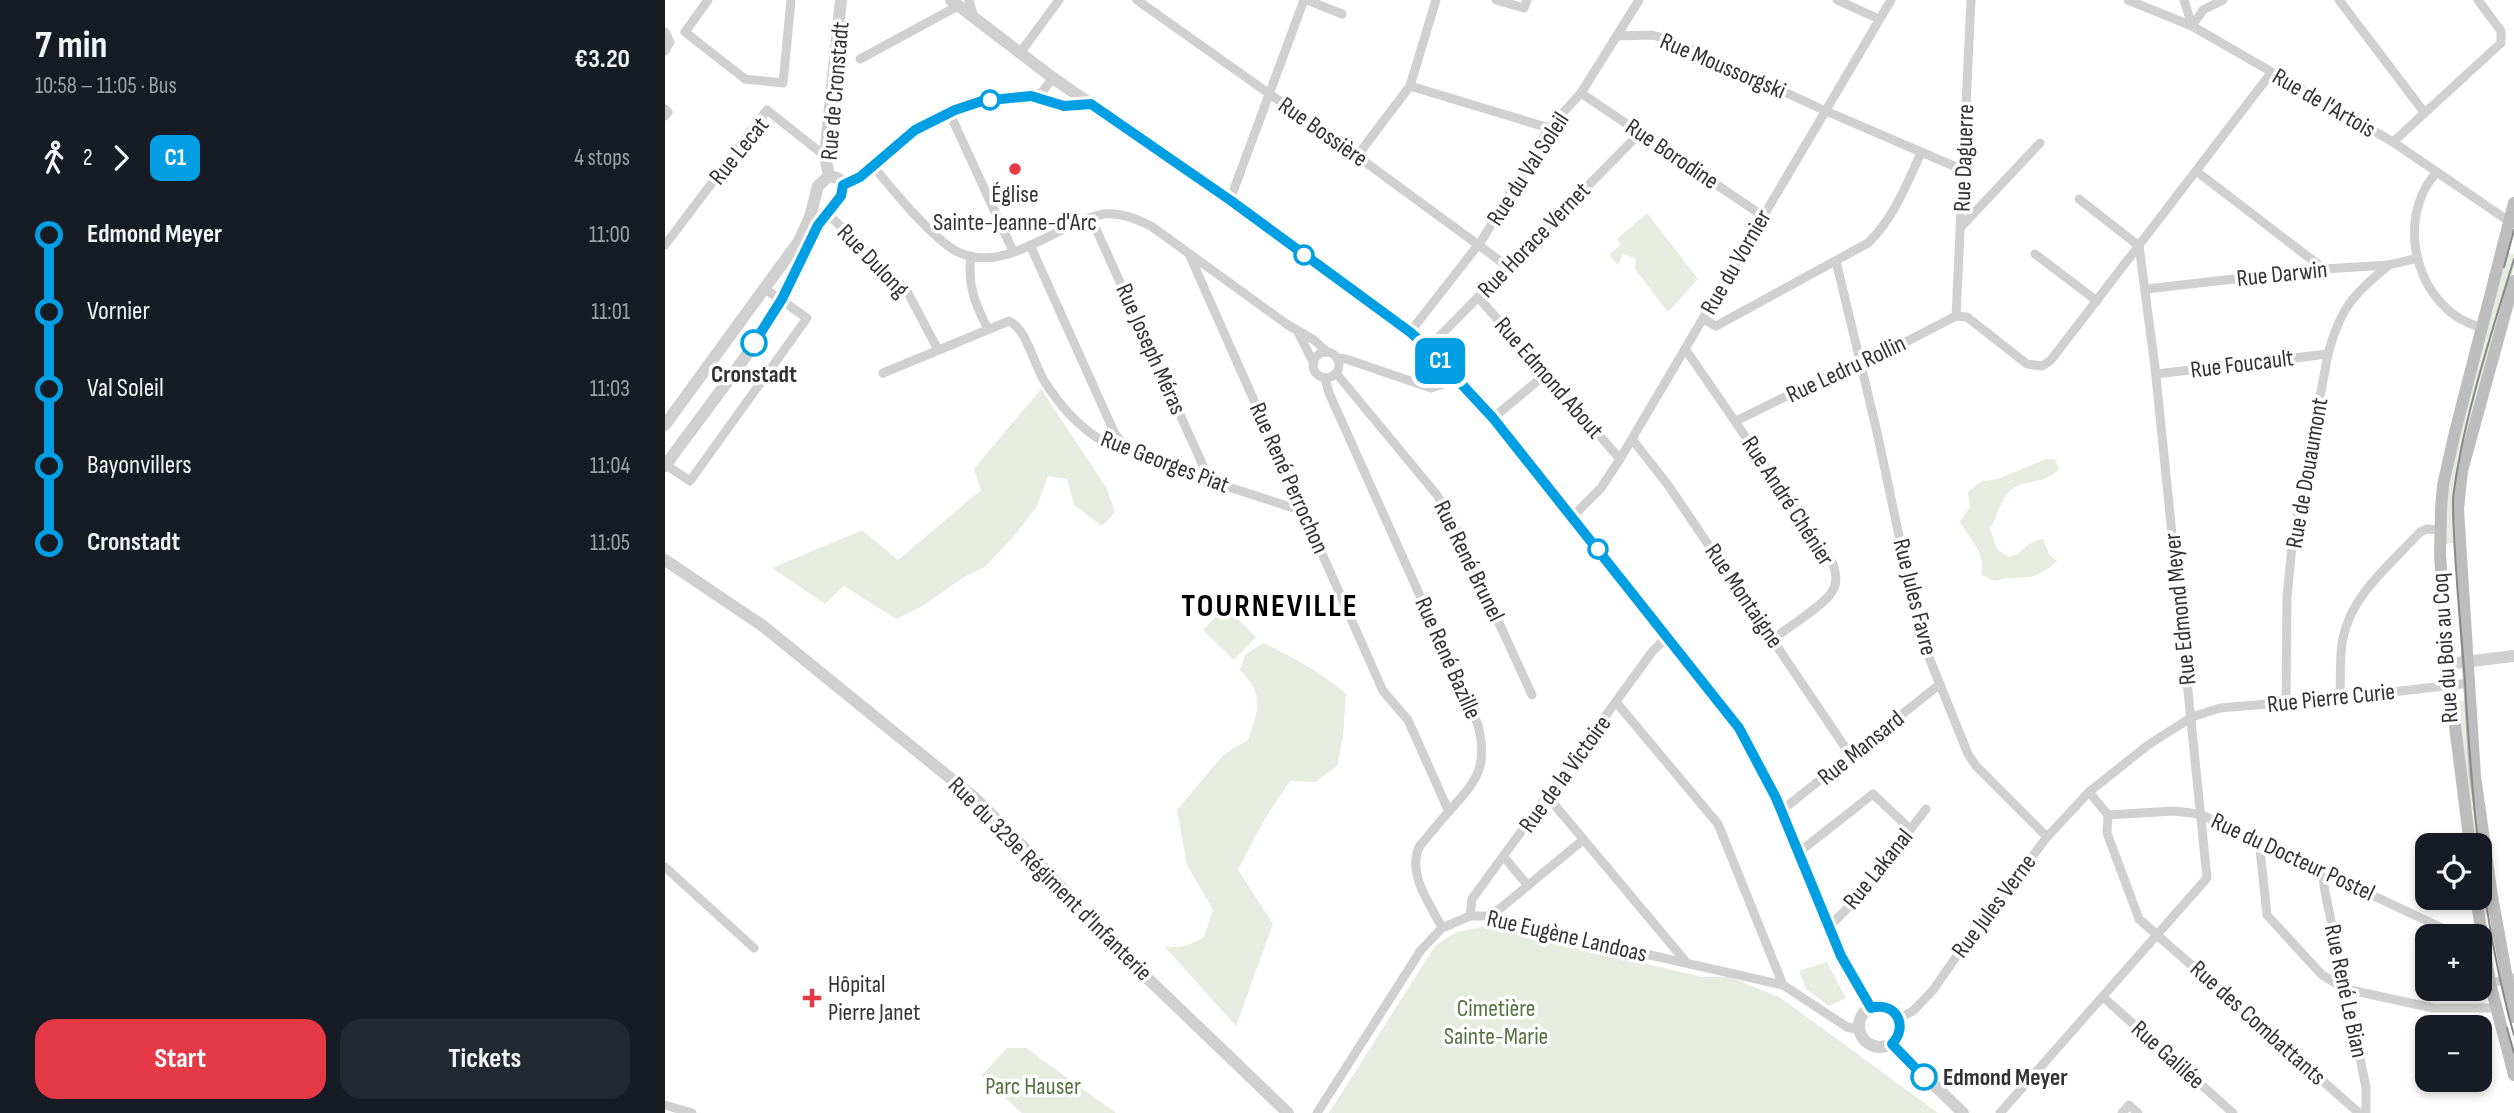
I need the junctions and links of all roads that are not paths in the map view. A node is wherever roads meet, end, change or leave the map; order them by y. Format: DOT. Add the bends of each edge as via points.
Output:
graph roads {
  1 [pos="708,0"];
  2 [pos="791,0"];
  3 [pos="1059,0"];
  4 [pos="1137,0"];
  5 [pos="1305,0"];
  6 [pos="1437,0"];
  7 [pos="1496,0"];
  8 [pos="1527,0"];
  9 [pos="1639,0"];
  10 [pos="1837,0"];
  11 [pos="1891,0"];
  12 [pos="1971,0"];
  13 [pos="2128,0"];
  14 [pos="2184,0"];
  15 [pos="2223,0"];
  16 [pos="2339,0"];
  17 [pos="2477,0"];
  18 [pos="842,2"];
  19 [pos="959,2"];
  20 [pos="1342,14"];
  21 [pos="1879,19"];
  22 [pos="2193,26"];
  23 [pos="665,32"];
  24 [pos="1617,36"];
  25 [pos="665,51"];
  26 [pos="1020,53"];
  27 [pos="860,59"];
  28 [pos="2271,73"];
  29 [pos="1053,78"];
  30 [pos="1410,86"];
  31 [pos="1581,93"];
  32 [pos="1269,95"];
  33 [pos="1031,96"];
  34 [pos="1091,104"];
  35 [pos="665,109"];
  36 [pos="1826,111"];
  37 [pos="949,112"];
  38 [pos="2424,112"];
  39 [pos="665,116"];
  40 [pos="1549,128"];
  41 [pos="1640,133"];
  42 [pos="2393,142"];
  43 [pos="2040,143"];
  44 [pos="1921,153"];
  45 [pos="825,156"];
  46 [pos="1357,156"];
  47 [pos="873,166"];
  48 [pos="1963,170"];
  49 [pos="2196,171"];
  50 [pos="2437,172"];
  51 [pos="829,176"];
  52 [pos="843,185"];
  53 [pos="2079,198"];
  54 [pos="1230,200"];
  55 [pos="2514,203"];
  56 [pos="813,209"];
  57 [pos="826,215"];
  58 [pos="1763,216"];
  59 [pos="1091,218"];
  60 [pos="2512,224"];
  61 [pos="1961,227"];
  62 [pos="665,245"];
  63 [pos="1030,245"];
  64 [pos="1479,245"];
  65 [pos="2139,246"];
  66 [pos="1013,251"];
  67 [pos="1189,254"];
  68 [pos="2035,254"];
  69 [pos="971,256"];
  70 [pos="2417,258"];
  71 [pos="1836,261"];
  72 [pos="2389,265"];
  73 [pos="1507,266"];
  74 [pos="2324,269"];
  75 [pos="2514,281"];
  76 [pos="765,289"];
  77 [pos="2146,289"];
  78 [pos="1478,297"];
  79 [pos="782,299"];
  80 [pos="2097,301"];
  81 [pos="1956,316"];
  82 [pos="1703,319"];
  83 [pos="2483,328"];
  84 [pos="988,329"];
  85 [pos="1297,331"];
  86 [pos="1410,332"];
  87 [pos="936,346"];
  88 [pos="1428,348"];
  89 [pos="1686,350"];
  90 [pos="1327,352"];
  91 [pos="2327,354"];
  92 [pos="1337,358"];
  93 [pos="1314,364"];
  94 [pos="1861,365"];
  95 [pos="883,373"];
  96 [pos="1336,373"];
  97 [pos="1546,374"];
  98 [pos="2156,374"];
  99 [pos="1455,376"];
  100 [pos="1325,378"];
  101 [pos="1493,418"];
  102 [pos="1736,421"];
  103 [pos="665,425"];
  104 [pos="1632,439"];
  105 [pos="1130,451"];
  106 [pos="1620,459"];
  107 [pos="665,465"];
  108 [pos="1210,481"];
  109 [pos="1303,511"];
  110 [pos="1572,517"];
  111 [pos="2440,530"];
  112 [pos="665,560"];
  113 [pos="1668,636"];
  114 [pos="1773,639"];
  115 [pos="2514,656"];
  116 [pos="2469,662"];
  117 [pos="2448,664"];
  118 [pos="2470,683"];
  119 [pos="1940,684"];
  120 [pos="2450,686"];
  121 [pos="1532,695"];
  122 [pos="2340,698"];
  123 [pos="1616,702"];
  124 [pos="2286,704"];
  125 [pos="2192,717"];
  126 [pos="1851,756"];
  127 [pos="2089,792"];
  128 [pos="1548,797"];
  129 [pos="1926,809"];
  130 [pos="1449,811"];
  131 [pos="1781,811"];
  132 [pos="2200,814"];
  133 [pos="2108,815"];
  134 [pos="1910,829"];
  135 [pos="2468,833"];
  136 [pos="2047,836"];
  137 [pos="1583,840"];
  138 [pos="2259,840"];
  139 [pos="1798,853"];
  140 [pos="1504,858"];
  141 [pos="665,867"];
  142 [pos="2322,870"];
  143 [pos="1528,886"];
  144 [pos="1470,916"];
  145 [pos="1491,916"];
  146 [pos="2434,924"];
  147 [pos="1442,928"];
  148 [pos="1828,928"];
  149 [pos="2500,932"];
  150 [pos="2492,933"];
  151 [pos="2157,934"];
  152 [pos="754,948"];
  153 [pos="1687,963"];
  154 [pos="2511,979"];
  155 [pos="2492,983"];
  156 [pos="1783,985"];
  157 [pos="2346,989"];
  158 [pos="2492,990"];
  159 [pos="2103,998"];
  160 [pos="1871,1008"];
  161 [pos="2497,1008"];
  162 [pos="2514,1017"];
  163 [pos="1899,1018"];
  164 [pos="1860,1030"];
  165 [pos="1892,1044"];
  166 [pos="2514,1075"];
  167 [pos="666,1108"];
  168 [pos="692,1113"];
  169 [pos="1288,1113"];
  170 [pos="1317,1113"];
  171 [pos="1963,1113"];
  172 [pos="2000,1113"];
  173 [pos="2122,1113"];
  174 [pos="2138,1113"];
  175 [pos="2233,1113"];
  176 [pos="2359,1113"];
  177 [pos="2366,1113"];
  1 -- 2 [label="street" via="685,32 745,79 783,83"];
  3 -- 26 [label="street"];
  4 -- 32 [label="street, Rue Bossière"];
  5 -- 20 [label="street"];
  5 -- 32 [label="street"];
  6 -- 30 [label="street"];
  7 -- 8 [label="street" via="1524,8"];
  9 -- 24 [label="street, Rue du Val Soleil"];
  10 -- 21 [label="street"];
  11 -- 21 [label="street, Rue du Vornier"];
  12 -- 48 [label="street, Rue Daguerre"];
  13 -- 22 [label="street, Rue de l'Artois"];
  14 -- 22 [label="street"];
  15 -- 22 [label="street" via="2203,10"];
  16 -- 38 [label="street"];
  17 -- 38 [label="street" via="2501,31 2501,43"];
  18 -- 45 [label="street, Rue de Cronstadt"];
  19 -- 26 [label="street"];
  19 -- 27 [label="street"];
  21 -- 36 [label="street, Rue du Vornier"];
  22 -- 28 [label="street, Rue de l'Artois"];
  23 -- 25 [label="street" via="670,42"];
  24 -- 31 [label="street, Rue du Val Soleil"];
  24 -- 36 [label="street, Rue Moussorgski" via="1652,35 1670,40"];
  26 -- 29 [label="street"];
  28 -- 42 [label="street, Rue de l'Artois"];
  28 -- 49 [label="street"];
  29 -- 33 [label="street" via="1042,92"];
  29 -- 34 [label="street"];
  30 -- 40 [label="street"];
  30 -- 46 [label="street"];
  31 -- 40 [label="street, Rue du Val Soleil"];
  31 -- 41 [label="street, Rue Borodine"];
  32 -- 46 [label="street, Rue Bossière"];
  32 -- 54 [label="street"];
  33 -- 34 [label="street" via="1064,106"];
  33 -- 37 [label="street" via="982,101"];
  34 -- 54 [label="street"];
  35 -- 39 [label="street"];
  36 -- 44 [label="street, Rue Moussorgski"];
  36 -- 58 [label="street, Rue du Vornier"];
  37 -- 47 [label="street" via="915,130"];
  37 -- 66 [label="street"];
  38 -- 42 [label="street"];
  40 -- 64 [label="street, Rue du Val Soleil"];
  41 -- 58 [label="street, Rue Borodine"];
  41 -- 73 [label="street, Rue Horace Vernet"];
  42 -- 50 [label="street, Rue de l'Artois"];
  43 -- 61 [label="street"];
  44 -- 48 [label="street, Rue Moussorgski"];
  44 -- 71 [label="street" via="1882,230"];
  45 -- 51 [label="street, Rue de Cronstadt"];
  45 -- 62 [label="street, Rue Lecat" via="767,110"];
  46 -- 64 [label="street, Rue Bossière"];
  47 -- 52 [label="street"];
  47 -- 69 [label="street" via="941,241"];
  48 -- 61 [label="street, Rue Daguerre"];
  49 -- 65 [label="street"];
  49 -- 74 [label="street"];
  50 -- 60 [label="street, Rue de l'Artois"];
  50 -- 70 [label="street" via="2414,219"];
  51 -- 52 [label="street, Rue de Cronstadt"];
  51 -- 56 [label="street, Rue de Cronstadt" via="818,186"];
  52 -- 57 [label="street, Rue de Cronstadt" via="841,196"];
  53 -- 65 [label="street"];
  54 -- 86 [label="street"];
  55 -- 60 [label="main road, Rue du Bois au Coq"];
  56 -- 57 [label="street" via="817,216"];
  56 -- 76 [label="street, Rue de Cronstadt" via="799,241"];
  57 -- 79 [label="street, Rue de Cronstadt"];
  57 -- 87 [label="street, Rue Dulong" via="907,291"];
  58 -- 82 [label="street, Rue du Vornier"];
  59 -- 63 [label="street"];
  59 -- 67 [label="street" via="1111,214 1135,218"];
  59 -- 108 [label="street, Rue Joseph Méras"];
  60 -- 83 [label="main road, Rue du Bois au Coq"];
  61 -- 81 [label="street, Rue Daguerre"];
  63 -- 66 [label="street"];
  63 -- 105 [label="street" via="1115,434"];
  64 -- 73 [label="street, Rue Bossière"];
  64 -- 86 [label="street, Rue du Val Soleil"];
  65 -- 77 [label="street, Rue Edmond Meyer"];
  65 -- 80 [label="street"];
  66 -- 69 [label="street"];
  67 -- 85 [label="street"];
  67 -- 109 [label="street, Rue René Perrochon"];
  68 -- 80 [label="street"];
  69 -- 84 [label="street" via="968,273 974,302"];
  70 -- 72 [label="street, Rue Darwin"];
  70 -- 83 [label="street" via="2444,307 2466,323"];
  71 -- 82 [label="street" via="1716,326"];
  71 -- 94 [label="street, Rue Jules Favre"];
  72 -- 74 [label="street, Rue Darwin"];
  72 -- 91 [label="street, Rue de Douaumont" via="2348,303"];
  73 -- 78 [label="street, Rue Horace Vernet"];
  74 -- 77 [label="street, Rue Darwin"];
  75 -- 116 [label="main road, Rue du Bois au Coq" via="2462,471 2458,509"];
  76 -- 79 [label="street"];
  76 -- 103 [label="street, Rue de Cronstadt"];
  77 -- 98 [label="street, Rue Edmond Meyer"];
  78 -- 88 [label="street, Rue Horace Vernet"];
  78 -- 97 [label="street, Rue Edmond About"];
  79 -- 107 [label="street, Rue de Cronstadt"];
  79 -- 107 [label="street" via="807,318 689,481"];
  80 -- 81 [label="street" via="2042,366 2027,364 1967,317"];
  81 -- 94 [label="street, Rue Ledru Rollin"];
  82 -- 89 [label="street, Rue du Vornier"];
  83 -- 111 [label="main road, Rue du Bois au Coq" via="2443,485"];
  84 -- 95 [label="street, Rue Georges Piat"];
  84 -- 105 [label="street, Rue Georges Piat" via="1004,322 1015,324 1043,380 1068,413 1102,441"];
  85 -- 90 [label="street"];
  85 -- 93 [label="street"];
  86 -- 88 [label="street"];
  88 -- 99 [label="street"];
  89 -- 102 [label="street, Rue André Chénier"];
  89 -- 104 [label="street, Rue du Vornier"];
  90 -- 92 [label="street"];
  90 -- 93 [label="street" via="1319,354"];
  91 -- 98 [label="street, Rue Foucault"];
  91 -- 124 [label="street, Rue de Douaumont" via="2287,597"];
  92 -- 96 [label="street"];
  92 -- 99 [label="street" via="1431,388"];
  93 -- 100 [label="street" via="1315,372"];
  94 -- 102 [label="street, Rue Ledru Rollin" via="1839,370"];
  94 -- 119 [label="street, Rue Jules Favre" via="1920,635"];
  96 -- 100 [label="street"];
  96 -- 121 [label="street, Rue René Brunel" via="1450,516"];
  97 -- 101 [label="street"];
  97 -- 106 [label="street, Rue Edmond About"];
  98 -- 125 [label="street, Rue Edmond Meyer"];
  99 -- 101 [label="street"];
  100 -- 130 [label="street, Rue René Bazille" via="1478,725 1483,755 1480,770"];
  101 -- 110 [label="street"];
  102 -- 114 [label="street, Rue André Chénier" via="1836,574 1827,598"];
  104 -- 106 [label="street, Rue du Vornier"];
  104 -- 114 [label="street, Rue Montaigne"];
  105 -- 108 [label="street, Rue Georges Piat"];
  106 -- 110 [label="street, Rue du Vornier" via="1601,488"];
  108 -- 109 [label="street, Rue Georges Piat"];
  109 -- 130 [label="street, Rue René Perrochon" via="1383,691 1408,720"];
  110 -- 113 [label="street"];
  111 -- 117 [label="main road, Rue du Bois au Coq"];
  111 -- 122 [label="street" via="2420,532 2360,598 2348,618 2342,639"];
  112 -- 169 [label="street, Rue du 329e Régiment d'Infanterie" via="763,626 976,799 1118,950"];
  113 -- 123 [label="street, Rue de la Victoire"];
  113 -- 131 [label="street" via="1739,728"];
  114 -- 126 [label="street, Rue Montaigne"];
  115 -- 116 [label="street"];
  116 -- 117 [label="street"];
  116 -- 118 [label="main road, Rue du Bois au Coq"];
  117 -- 120 [label="main road, Rue du Bois au Coq"];
  118 -- 120 [label="street, Rue Pierre Curie"];
  118 -- 149 [label="main road, Rue du Bois au Coq" via="2475,776"];
  119 -- 126 [label="street, Rue Mansard"];
  119 -- 136 [label="street, Rue Jules Favre" via="1968,754"];
  120 -- 122 [label="street, Rue Pierre Curie"];
  120 -- 135 [label="main road, Rue du Bois au Coq"];
  122 -- 124 [label="street, Rue Pierre Curie"];
  123 -- 128 [label="street, Rue de la Victoire"];
  123 -- 156 [label="street" via="1718,824"];
  124 -- 125 [label="street, Rue Pierre Curie" via="2220,708"];
  125 -- 127 [label="street, Rue Pierre Curie"];
  125 -- 132 [label="street, Rue Edmond Meyer"];
  126 -- 131 [label="street, Rue Mansard"];
  127 -- 133 [label="street"];
  127 -- 136 [label="street, Rue Jules Verne"];
  128 -- 137 [label="street"];
  128 -- 140 [label="street, Rue de la Victoire"];
  129 -- 134 [label="street, Rue Lakanal"];
  130 -- 147 [label="street, Rue René Bazille" via="1419,847 1414,867"];
  131 -- 139 [label="street"];
  132 -- 133 [label="street, Rue du Docteur Postel"];
  132 -- 138 [label="street, Rue du Docteur Postel"];
  132 -- 151 [label="street, Rue Edmond Meyer" via="2207,878"];
  133 -- 151 [label="street, Rue des Combattants" via="2107,832 2139,919"];
  134 -- 139 [label="street" via="1873,794"];
  134 -- 148 [label="street, Rue Lakanal" via="1860,895"];
  136 -- 163 [label="street, Rue Jules Verne" via="1933,990"];
  137 -- 143 [label="street"];
  137 -- 153 [label="street"];
  138 -- 142 [label="street, Rue du Docteur Postel"];
  138 -- 157 [label="street" via="2267,915 2322,975"];
  139 -- 148 [label="street"];
  140 -- 143 [label="street"];
  140 -- 144 [label="street, Rue de la Victoire" via="1472,899"];
  141 -- 152 [label="street"];
  142 -- 146 [label="street, Rue du Docteur Postel"];
  142 -- 157 [label="street, Rue René Le Bian"];
  143 -- 145 [label="street"];
  144 -- 145 [label="street, Rue Eugène Landoas"];
  144 -- 147 [label="street, Rue Eugène Landoas"];
  145 -- 153 [label="street, Rue Eugène Landoas"];
  147 -- 170 [label="street, Rue Eugène Landoas" via="1421,950"];
  148 -- 160 [label="street"];
  149 -- 150 [label="street"];
  149 -- 154 [label="main road, Rue du Bois au Coq"];
  151 -- 159 [label="street, Rue Edmond Meyer"];
  151 -- 176 [label="street, Rue des Combattants"];
  153 -- 156 [label="street, Rue Eugène Landoas"];
  154 -- 155 [label="street"];
  154 -- 162 [label="main road, Rue du Bois au Coq"];
  156 -- 164 [label="street, Rue Eugène Landoas" via="1847,1027"];
  157 -- 161 [label="street" via="2434,1008"];
  157 -- 177 [label="street, Rue René Le Bian" via="2366,1087"];
  158 -- 161 [label="main road"];
  159 -- 172 [label="street, Rue Edmond Meyer"];
  159 -- 175 [label="street, Rue Galilée"];
  160 -- 163 [label="street" via="1890,1008"];
  160 -- 164 [label="street" via="1863,1015"];
  161 -- 166 [label="main road"];
  163 -- 165 [label="street" via="1900,1032"];
  164 -- 165 [label="street" via="1870,1044"];
  165 -- 171 [label="street"];
  167 -- 168 [label="street"];
  173 -- 174 [label="street" via="2129,1105"];
}
